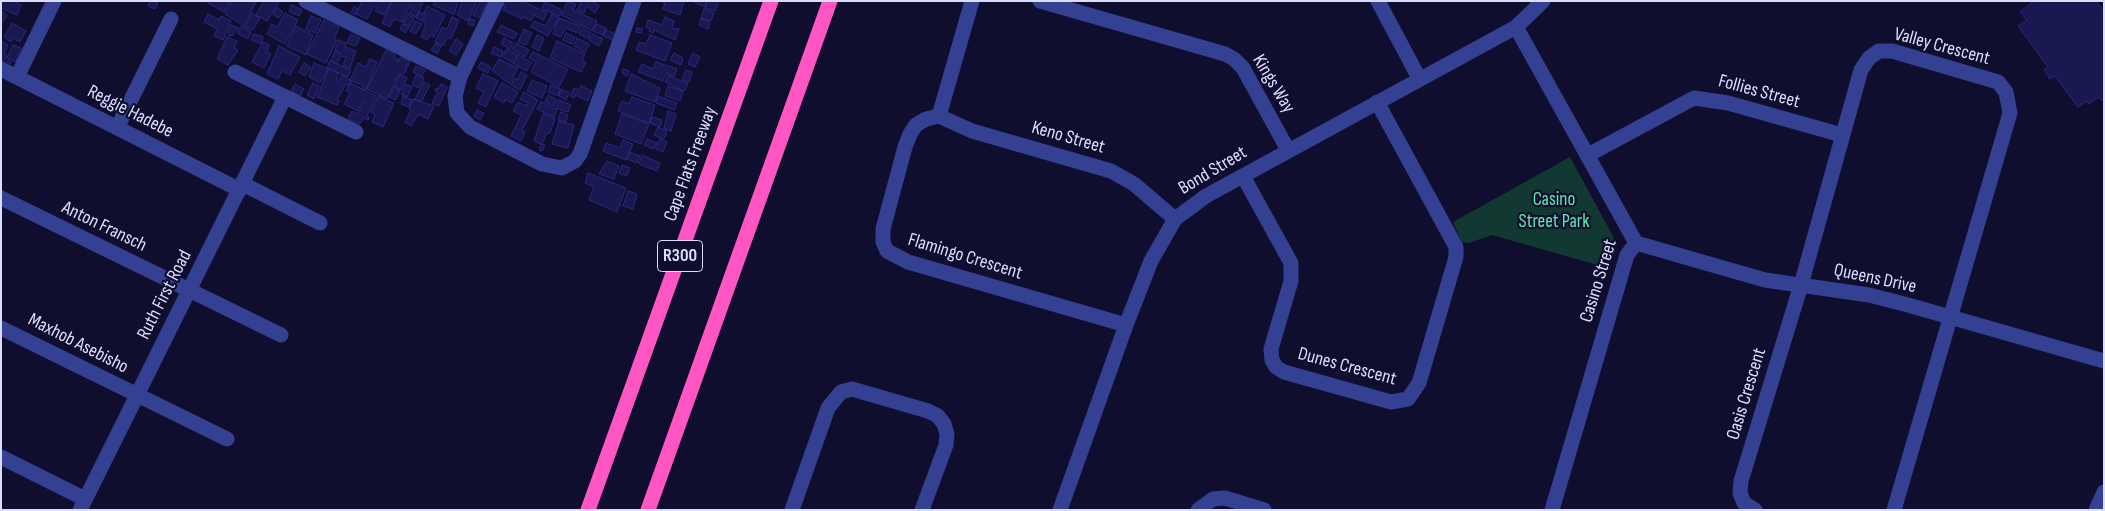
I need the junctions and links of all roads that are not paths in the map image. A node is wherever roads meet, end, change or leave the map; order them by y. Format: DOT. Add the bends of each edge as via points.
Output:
graph roads {
  1 [pos="54,1"];
  2 [pos="306,1"];
  3 [pos="497,1"];
  4 [pos="634,1"];
  5 [pos="771,1"];
  6 [pos="830,1"];
  7 [pos="972,1"];
  8 [pos="1040,1"];
  9 [pos="1378,1"];
  10 [pos="1543,1"];
  11 [pos="171,19"];
  12 [pos="1516,27"];
  13 [pos="1,69"];
  14 [pos="235,72"];
  15 [pos="17,77"];
  16 [pos="460,77"];
  17 [pos="1419,78"];
  18 [pos="286,97"];
  19 [pos="1377,102"];
  20 [pos="939,116"];
  21 [pos="117,128"];
  22 [pos="356,132"];
  23 [pos="1842,135"];
  24 [pos="1288,150"];
  25 [pos="1588,155"];
  26 [pos="1243,176"];
  27 [pos="242,187"];
  28 [pos="1,198"];
  29 [pos="1175,219"];
  30 [pos="320,223"];
  31 [pos="1636,243"];
  32 [pos="1800,285"];
  33 [pos="190,292"];
  34 [pos="1951,317"];
  35 [pos="1126,326"];
  36 [pos="1,328"];
  37 [pos="281,335"];
  38 [pos="2104,362"];
  39 [pos="137,396"];
  40 [pos="227,439"];
  41 [pos="1,457"];
  42 [pos="2104,492"];
  43 [pos="86,506"];
  44 [pos="1201,507"];
  45 [pos="588,510"];
  46 [pos="648,510"];
  47 [pos="792,510"];
  48 [pos="922,510"];
  49 [pos="1060,510"];
  50 [pos="1264,510"];
  51 [pos="1552,510"];
  52 [pos="1755,510"];
  53 [pos="1894,510"];
  54 [pos="2096,510"];
  1 -- 15 [label="street"];
  2 -- 16 [label="street"];
  3 -- 16 [label="street"];
  4 -- 16 [label="street" via="580,154 569,166 562,168 542,164 462,120 455,106"];
  5 -- 45 [label="highway, Cape Flats Freeway / R300"];
  6 -- 46 [label="highway"];
  7 -- 20 [label="street"];
  8 -- 24 [label="street, Kings Way" via="1234,59"];
  9 -- 17 [label="street"];
  10 -- 12 [label="street, Bond Street"];
  11 -- 21 [label="street"];
  12 -- 17 [label="street, Bond Street"];
  12 -- 25 [label="street, Casino Street"];
  13 -- 15 [label="street, Reggie Hadebe"];
  14 -- 18 [label="street"];
  15 -- 21 [label="street, Reggie Hadebe"];
  17 -- 19 [label="street, Bond Street"];
  18 -- 22 [label="street"];
  18 -- 27 [label="street, Ruth First Road"];
  19 -- 24 [label="street, Bond Street"];
  19 -- 26 [label="street, Dunes Crescent" via="1456,247 1456,257 1419,383 1408,399 1391,402 1276,367 1271,349 1291,281 1291,263"];
  20 -- 29 [label="street, Keno Street" via="972,131 1111,171 1134,184"];
  20 -- 35 [label="street, Flamingo Crescent" via="926,119 910,134 883,229 887,251 908,262"];
  21 -- 27 [label="street, Reggie Hadebe"];
  23 -- 25 [label="street, Follies Street" via="1728,103 1694,98"];
  23 -- 32 [label="street, Valley Crescent"];
  23 -- 34 [label="street, Valley Crescent" via="1861,70 1879,51 1892,51 1981,76 1998,82 2006,92 2010,113"];
  24 -- 26 [label="street, Bond Street"];
  25 -- 31 [label="street, Casino Street"];
  26 -- 29 [label="street, Bond Street" via="1206,196"];
  27 -- 30 [label="street, Reggie Hadebe"];
  27 -- 33 [label="street, Ruth First Road"];
  28 -- 33 [label="street, Anton Fransch"];
  29 -- 35 [label="street, Bond Street" via="1151,261"];
  31 -- 32 [label="street, Queens Drive" via="1765,280"];
  31 -- 51 [label="street, Casino Street" via="1627,255"];
  32 -- 34 [label="street, Queens Drive" via="1869,296"];
  32 -- 52 [label="street, Oasis Crescent" via="1741,481 1740,493 1744,503"];
  33 -- 37 [label="street, Anton Fransch"];
  33 -- 39 [label="street, Ruth First Road"];
  34 -- 38 [label="street, Queens Drive"];
  34 -- 53 [label="street"];
  35 -- 49 [label="street, Bond Street"];
  36 -- 39 [label="street, Maxhob Asebisho"];
  39 -- 40 [label="street, Maxhob Asebisho"];
  39 -- 43 [label="street, Ruth First Road"];
  41 -- 43 [label="street"];
  42 -- 54 [label="street"];
  44 -- 50 [label="street" via="1213,499 1225,498"];
  47 -- 48 [label="street" via="828,408 841,392 852,389 928,411 944,424 946,445"];
}
